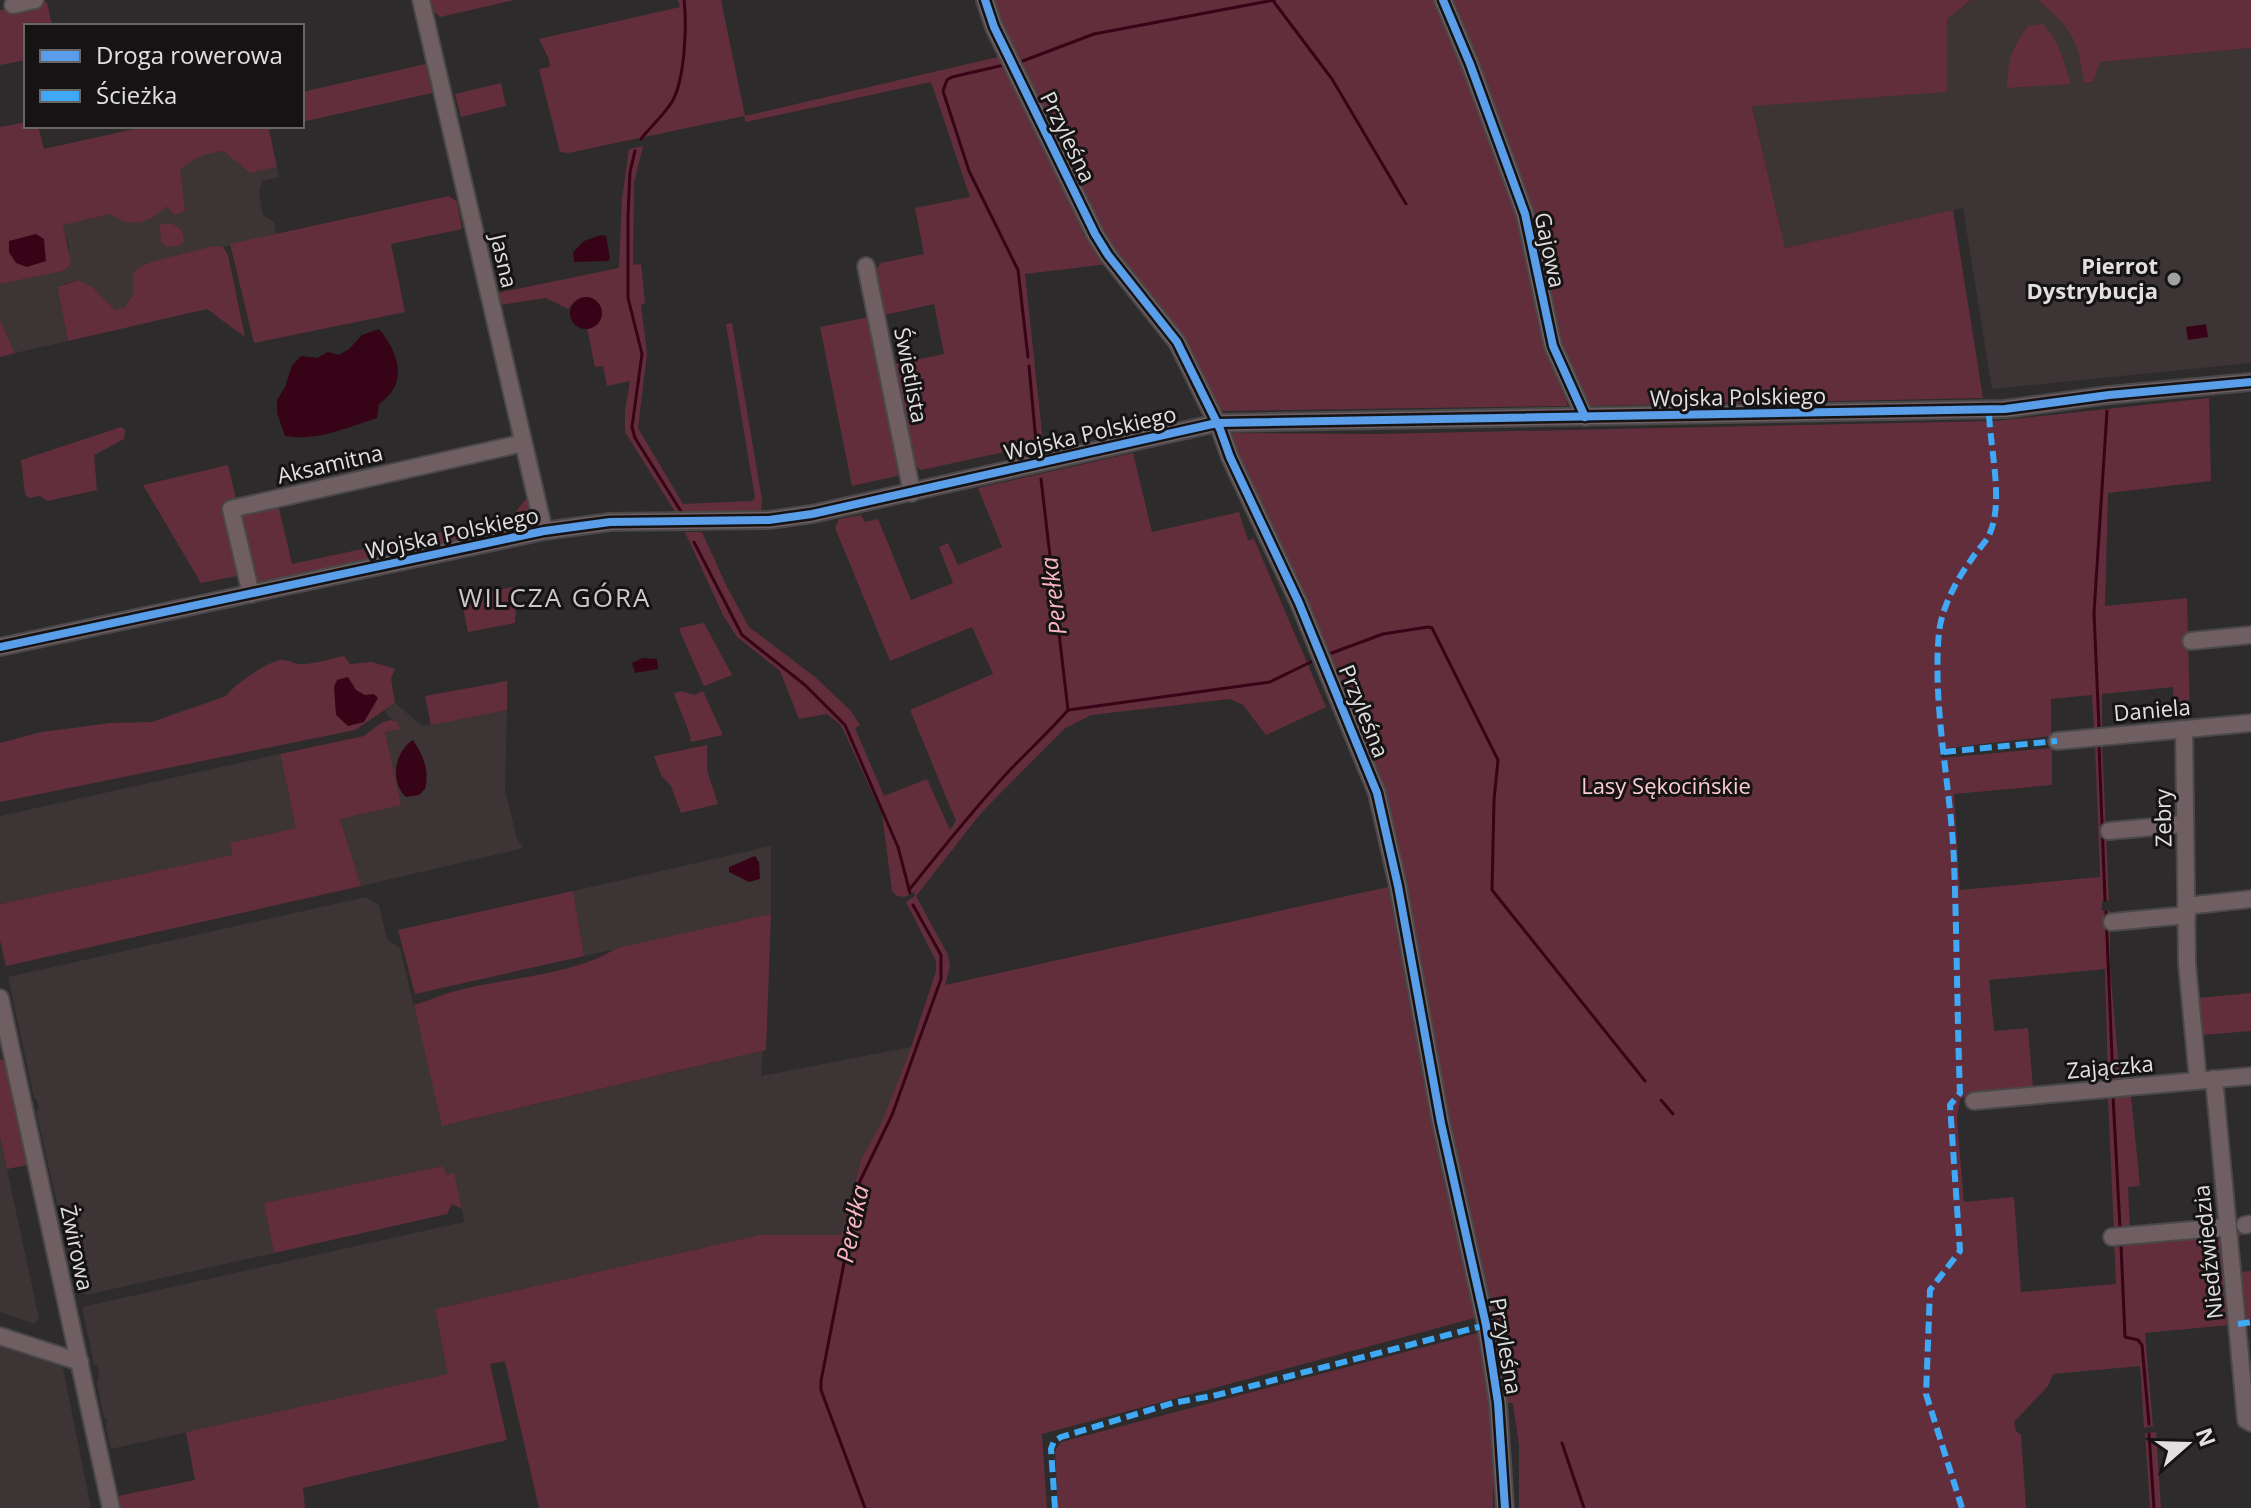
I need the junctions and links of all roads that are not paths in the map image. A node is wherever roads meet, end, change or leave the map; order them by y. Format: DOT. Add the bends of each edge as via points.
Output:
graph roads {
  1 [pos="35,0"];
  2 [pos="421,0"];
  3 [pos="985,0"];
  4 [pos="1443,0"];
  5 [pos="13,5"];
  6 [pos="866,266"];
  7 [pos="2251,382"];
  8 [pos="1585,417"];
  9 [pos="1217,423"];
  10 [pos="523,443"];
  11 [pos="912,493"];
  12 [pos="544,531"];
  13 [pos="251,594"];
  14 [pos="2251,635"];
  15 [pos="2191,641"];
  16 [pos="0,647"];
  17 [pos="2251,723"];
  18 [pos="2184,729"];
  19 [pos="2057,741"];
  20 [pos="2185,824"];
  21 [pos="2109,831"];
  22 [pos="2251,899"];
  23 [pos="2186,910"];
  24 [pos="2112,922"];
  25 [pos="2187,964"];
  26 [pos="0,998"];
  27 [pos="6,1055"];
  28 [pos="2251,1076"];
  29 [pos="2206,1080"];
  30 [pos="1974,1101"];
  31 [pos="2228,1227"];
  32 [pos="2112,1237"];
  33 [pos="0,1336"];
  34 [pos="80,1362"];
  35 [pos="2249,1422"];
  36 [pos="111,1508"];
  37 [pos="1505,1508"];
  1 -- 5 [label="street"];
  2 -- 10 [label="street, Jasna"];
  3 -- 9 [label="street, Przyleśna" via="1095,234 1172,334"];
  4 -- 8 [label="street, Gajowa" via="1525,214 1553,346"];
  6 -- 11 [label="street, Świetlista"];
  7 -- 8 [label="street, Wojska Polskiego" via="2005,409"];
  8 -- 9 [label="street, Wojska Polskiego"];
  9 -- 11 [label="street, Wojska Polskiego"];
  9 -- 37 [label="street, Przyleśna" via="1377,793 1486,1325"];
  10 -- 12 [label="street, Jasna"];
  10 -- 13 [label="street, Aksamitna" via="231,509"];
  11 -- 12 [label="street, Wojska Polskiego" via="769,520 610,522"];
  12 -- 13 [label="street, Wojska Polskiego"];
  13 -- 16 [label="street, Wojska Polskiego"];
  14 -- 15 [label="street"];
  17 -- 18 [label="street, Daniela"];
  18 -- 19 [label="street, Daniela"];
  18 -- 20 [label="street, Zebry"];
  20 -- 21 [label="street"];
  20 -- 23 [label="street, Zebry"];
  22 -- 23 [label="street"];
  23 -- 24 [label="street"];
  23 -- 25 [label="street, Zebry"];
  25 -- 29 [label="street, Niedźwiedzia"];
  26 -- 27 [label="street, Żwirowa"];
  27 -- 34 [label="street, Żwirowa"];
  28 -- 29 [label="street, Zajączka"];
  29 -- 30 [label="street, Zajączka"];
  29 -- 31 [label="street, Niedźwiedzia"];
  31 -- 32 [label="street"];
  31 -- 35 [label="street, Niedźwiedzia"];
  33 -- 34 [label="street"];
  34 -- 36 [label="street, Żwirowa"];
}
